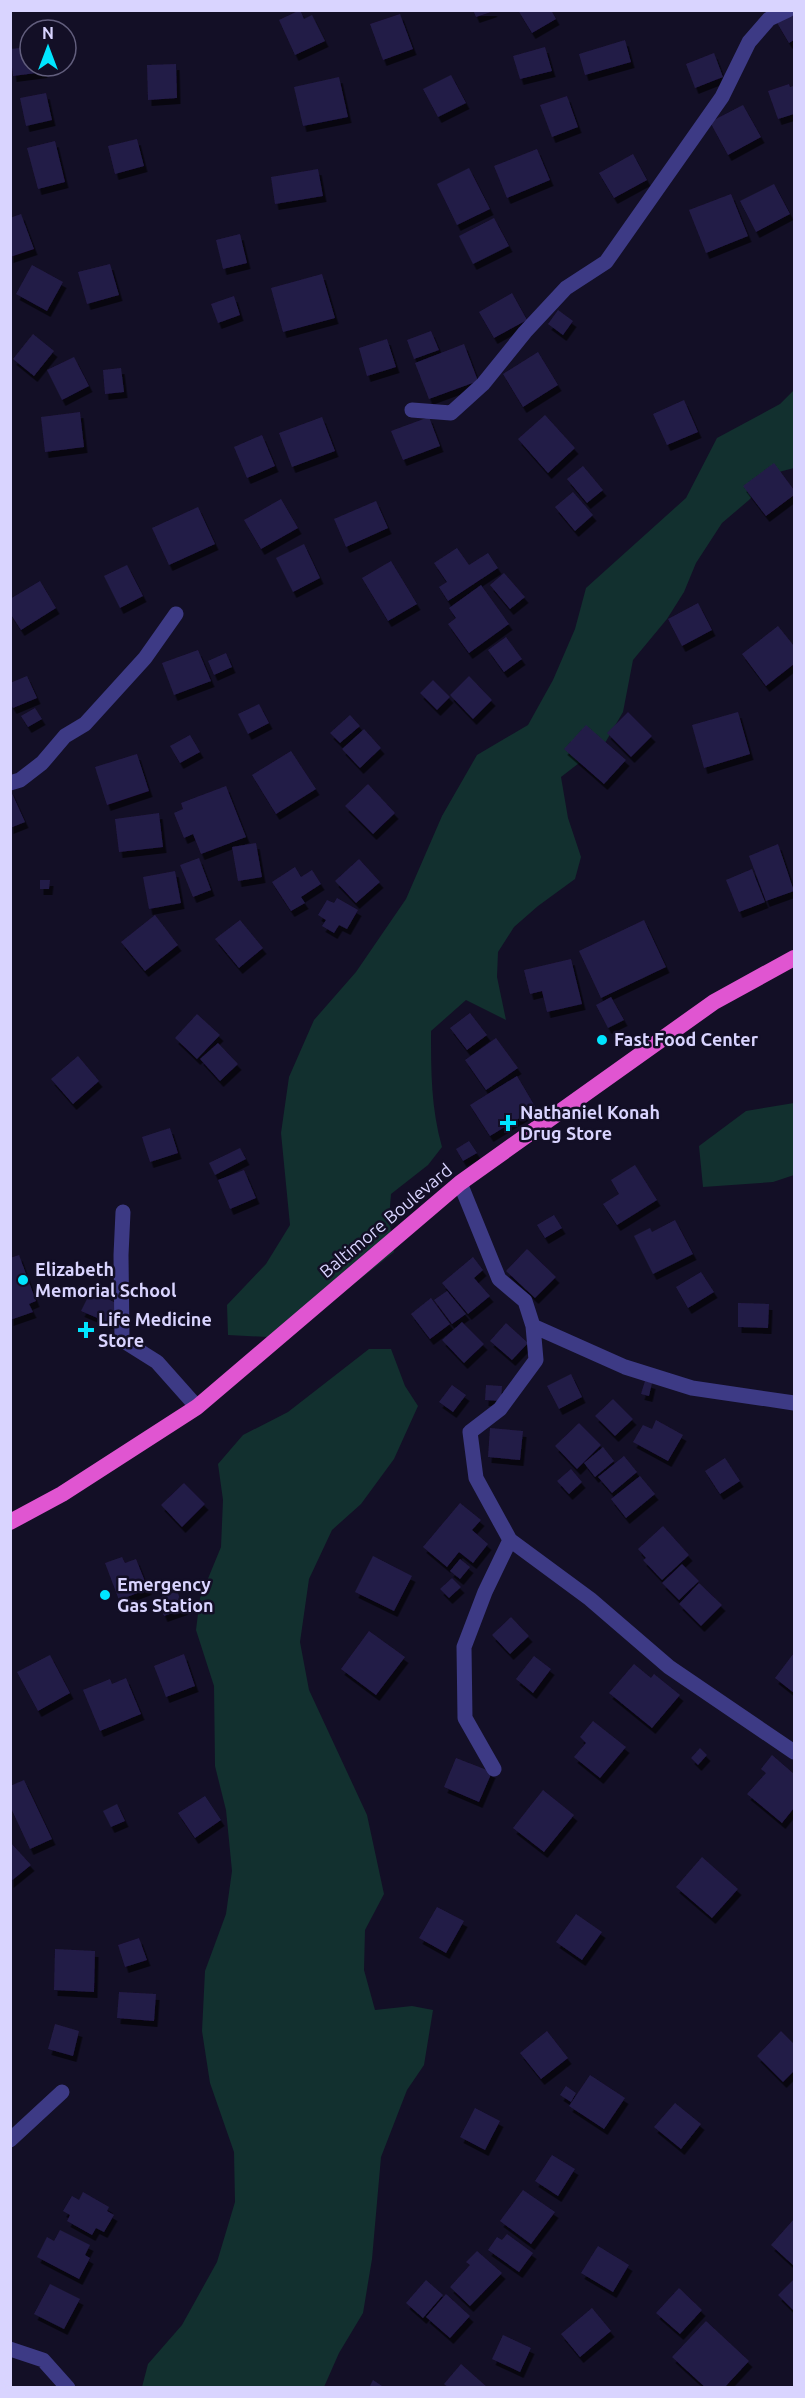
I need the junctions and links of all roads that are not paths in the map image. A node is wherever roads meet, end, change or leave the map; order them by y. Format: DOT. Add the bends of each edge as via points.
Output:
graph roads {
  1 [pos="788,10"];
  2 [pos="412,410"];
  3 [pos="176,614"];
  4 [pos="10,783"];
  5 [pos="795,958"];
  6 [pos="460,1183"];
  7 [pos="123,1212"];
  8 [pos="533,1326"];
  9 [pos="795,1403"];
  10 [pos="197,1407"];
  11 [pos="10,1522"];
  12 [pos="510,1540"];
  13 [pos="795,1752"];
  14 [pos="494,1769"];
  15 [pos="62,2092"];
  16 [pos="10,2140"];
  17 [pos="10,2349"];
  18 [pos="68,2388"];
  1 -- 2 [label="street" via="770,19 749,42 722,97 606,262 566,288 483,384 451,413"];
  3 -- 4 [label="street" via="146,658 85,724 65,736 42,763"];
  5 -- 6 [label="highway, Baltimore Boulevard" via="714,1002"];
  6 -- 8 [label="street" via="499,1279 525,1301"];
  6 -- 10 [label="highway, Baltimore Boulevard"];
  7 -- 10 [label="street" via="122,1340 157,1362"];
  8 -- 9 [label="street" via="625,1367 692,1388"];
  8 -- 12 [label="street" via="536,1360 500,1409 470,1432 476,1478"];
  10 -- 11 [label="highway, Baltimore Boulevard" via="62,1494"];
  12 -- 13 [label="street" via="590,1599 669,1667"];
  12 -- 14 [label="street" via="464,1647 465,1718"];
  15 -- 16 [label="street"];
  17 -- 18 [label="street" via="43,2360"];
}
